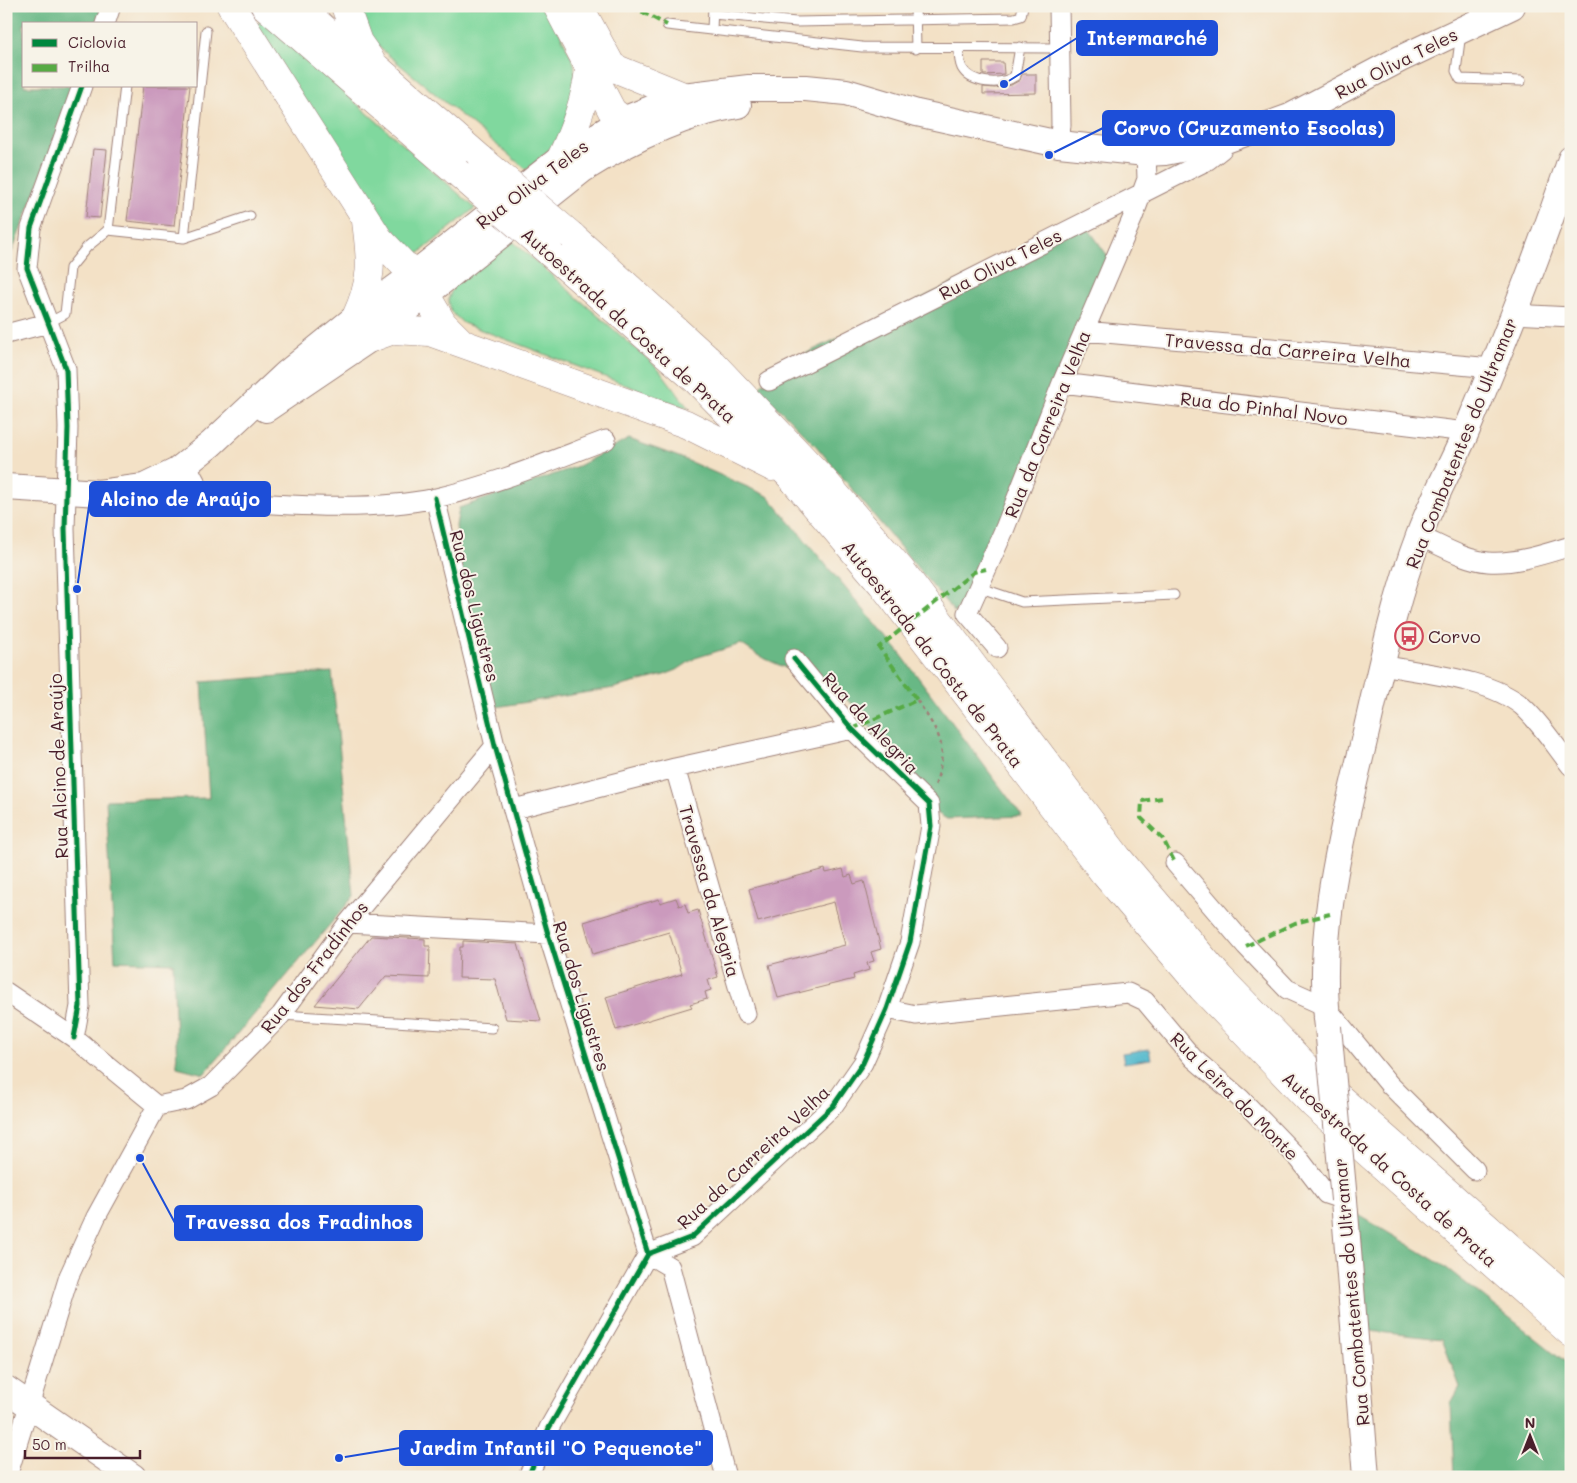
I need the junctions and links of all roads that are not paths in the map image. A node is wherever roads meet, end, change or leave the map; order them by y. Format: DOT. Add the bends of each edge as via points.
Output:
graph roads {
  1 [pos="111,6"];
  2 [pos="231,6"];
  3 [pos="265,6"];
  4 [pos="298,6"];
  5 [pos="345,6"];
  6 [pos="557,6"];
  7 [pos="579,6"];
  8 [pos="915,6"];
  9 [pos="1023,6"];
  10 [pos="1059,6"];
  11 [pos="1512,6"];
  12 [pos="713,10"];
  13 [pos="917,19"];
  14 [pos="106,22"];
  15 [pos="667,25"];
  16 [pos="712,30"];
  17 [pos="1461,30"];
  18 [pos="206,31"];
  19 [pos="1020,47"];
  20 [pos="959,48"];
  21 [pos="1059,48"];
  22 [pos="916,49"];
  23 [pos="377,68"];
  24 [pos="601,68"];
  25 [pos="1521,81"];
  26 [pos="81,88"];
  27 [pos="125,88"];
  28 [pos="683,96"];
  29 [pos="917,113"];
  30 [pos="623,120"];
  31 [pos="653,131"];
  32 [pos="1223,141"];
  33 [pos="1059,144"];
  34 [pos="612,151"];
  35 [pos="1146,153"];
  36 [pos="561,158"];
  37 [pos="1571,159"];
  38 [pos="1142,192"];
  39 [pos="250,216"];
  40 [pos="365,216"];
  41 [pos="108,230"];
  42 [pos="184,238"];
  43 [pos="457,256"];
  44 [pos="424,280"];
  45 [pos="1514,314"];
  46 [pos="1571,317"];
  47 [pos="48,323"];
  48 [pos="364,327"];
  49 [pos="1084,331"];
  50 [pos="6,334"];
  51 [pos="463,344"];
  52 [pos="1492,368"];
  53 [pos="769,381"];
  54 [pos="1062,383"];
  55 [pos="1466,432"];
  56 [pos="606,440"];
  57 [pos="179,469"];
  58 [pos="790,476"];
  59 [pos="6,487"];
  60 [pos="67,492"];
  61 [pos="99,493"];
  62 [pos="435,498"];
  63 [pos="201,501"];
  64 [pos="1419,536"];
  65 [pos="1571,546"];
  66 [pos="978,586"];
  67 [pos="1174,595"];
  68 [pos="997,648"];
  69 [pos="794,659"];
  70 [pos="1383,665"];
  71 [pos="852,729"];
  72 [pos="495,746"];
  73 [pos="1571,766"];
  74 [pos="675,768"];
  75 [pos="929,804"];
  76 [pos="514,808"];
  77 [pos="1175,864"];
  78 [pos="348,922"];
  79 [pos="548,934"];
  80 [pos="6,992"];
  81 [pos="887,1010"];
  82 [pos="746,1014"];
  83 [pos="281,1015"];
  84 [pos="1327,1016"];
  85 [pos="492,1028"];
  86 [pos="74,1038"];
  87 [pos="157,1106"];
  88 [pos="1475,1170"];
  89 [pos="1344,1200"];
  90 [pos="648,1254"];
  91 [pos="1571,1301"];
  92 [pos="1571,1333"];
  93 [pos="6,1389"];
  94 [pos="28,1404"];
  95 [pos="7,1477"];
  96 [pos="134,1477"];
  97 [pos="528,1477"];
  98 [pos="726,1477"];
  99 [pos="1366,1477"];
  1 -- 14 [label="street"];
  2 -- 40 [label="highway"];
  3 -- 58 [label="highway, Autoestrada da Costa de Prata, bridge" via="696,380"];
  4 -- 23 [label="highway, Autoestrada da Costa de Prata"];
  5 -- 23 [label="highway" via="358,42"];
  6 -- 24 [label="highway"];
  7 -- 24 [label="highway"];
  8 -- 13 [label="lane"];
  9 -- 13 [label="lane" via="1021,16 1014,18"];
  10 -- 21 [label="street"];
  11 -- 17 [label="main road, Rua Oliva Teles"];
  12 -- 13 [label="lane" via="796,22"];
  12 -- 16 [label="lane"];
  13 -- 22 [label="lane"];
  15 -- 16 [label="lane"];
  16 -- 22 [label="lane" via="862,47"];
  17 -- 25 [label="lane" via="1456,71 1460,79"];
  17 -- 32 [label="main road, Rua Oliva Teles" via="1400,58 1290,117"];
  18 -- 42 [label="lane"];
  19 -- 20 [label="lane"];
  19 -- 20 [label="lane" via="1015,76 1008,81 986,82 966,74 960,66"];
  19 -- 21 [label="lane"];
  20 -- 22 [label="lane"];
  21 -- 33 [label="street"];
  23 -- 91 [label="highway, Autoestrada da Costa de Prata, bridge" via="572,236 712,363 825,482 901,570 1118,858 1219,977 1319,1080"];
  24 -- 28 [label="highway"];
  24 -- 30 [label="highway" via="612,111"];
  24 -- 36 [label="highway" via="586,95"];
  26 -- 47 [label="street, Rua Alcino de Araújo" via="31,228 27,268"];
  27 -- 41 [label="lane"];
  28 -- 29 [label="main road, Rua Oliva Teles" via="749,88 806,88 846,92"];
  28 -- 30 [label="main road, Rua Oliva Teles"];
  29 -- 31 [label="main road, Rua Oliva Teles" via="806,103 748,104 709,110"];
  29 -- 33 [label="main road, Rua Oliva Teles"];
  30 -- 31 [label="main road"];
  30 -- 34 [label="main road"];
  30 -- 36 [label="main road, Rua Oliva Teles"];
  31 -- 34 [label="main road, Rua Oliva Teles"];
  32 -- 35 [label="main road, Rua Oliva Teles"];
  32 -- 38 [label="street, Rua Oliva Teles" via="1222,149 1208,160"];
  33 -- 35 [label="main road, Rua Oliva Teles"];
  34 -- 43 [label="main road, Rua Oliva Teles"];
  35 -- 38 [label="street, Rua da Carreira Velha" via="1147,179"];
  36 -- 43 [label="main road, Rua Oliva Teles"];
  37 -- 45 [label="main road, Rua Combatentes do Ultramar"];
  38 -- 49 [label="street, Rua da Carreira Velha"];
  38 -- 53 [label="street, Rua Oliva Teles"];
  39 -- 42 [label="lane"];
  40 -- 44 [label="highway" via="379,239"];
  40 -- 48 [label="highway" via="371,265"];
  41 -- 42 [label="lane"];
  41 -- 47 [label="lane" via="87,247 70,268 64,314"];
  43 -- 44 [label="main road, Rua Oliva Teles"];
  44 -- 48 [label="main road, Rua Oliva Teles"];
  44 -- 51 [label="highway" via="443,324"];
  45 -- 46 [label="street"];
  45 -- 52 [label="main road, Rua Combatentes do Ultramar"];
  47 -- 50 [label="street"];
  47 -- 60 [label="street, Rua Alcino de Araújo" via="66,369"];
  48 -- 51 [label="highway" via="430,332"];
  48 -- 57 [label="main road, Rua Oliva Teles" via="287,373 211,444"];
  49 -- 52 [label="street, Travessa da Carreira Velha"];
  49 -- 54 [label="street, Rua da Carreira Velha"];
  51 -- 58 [label="highway" via="686,424"];
  52 -- 55 [label="main road, Rua Combatentes do Ultramar"];
  54 -- 55 [label="street, Rua do Pinhal Novo"];
  54 -- 66 [label="street, Rua da Carreira Velha" via="1005,528"];
  55 -- 64 [label="main road, Rua Combatentes do Ultramar"];
  56 -- 62 [label="street, Rua Oliva Teles" via="478,487"];
  57 -- 61 [label="main road, Rua Oliva Teles" via="144,487"];
  57 -- 63 [label="street" via="182,492"];
  58 -- 92 [label="highway, Autoestrada da Costa de Prata" via="882,584 1103,872 1202,988 1314,1105"];
  59 -- 60 [label="main road, Rua Oliva Teles"];
  60 -- 61 [label="main road, Rua Oliva Teles"];
  60 -- 86 [label="street, Rua Alcino de Araújo" via="64,529 80,1006"];
  61 -- 63 [label="street, Rua Oliva Teles" via="142,500"];
  62 -- 63 [label="street, Rua Oliva Teles" via="356,506"];
  62 -- 72 [label="street, Rua dos Ligustres"];
  64 -- 65 [label="street" via="1487,562 1520,561"];
  64 -- 70 [label="main road, Rua Combatentes do Ultramar"];
  66 -- 67 [label="lane" via="1022,602"];
  66 -- 68 [label="street, Rua da Carreira Velha" via="967,613"];
  69 -- 71 [label="street, Rua da Alegria"];
  70 -- 73 [label="street" via="1484,686 1521,706"];
  70 -- 84 [label="main road, Rua Combatentes do Ultramar" via="1343,830 1327,936"];
  71 -- 74 [label="street, Rua da Alegria"];
  71 -- 75 [label="street, Rua da Alegria"];
  72 -- 76 [label="street, Rua dos Ligustres"];
  72 -- 78 [label="street, Rua dos Fradinhos"];
  74 -- 76 [label="street, Rua da Alegria"];
  74 -- 82 [label="street, Travessa da Alegria"];
  75 -- 81 [label="street, Rua da Carreira Velha" via="931,826 910,942"];
  76 -- 79 [label="street, Rua dos Ligustres"];
  77 -- 84 [label="street" via="1287,988"];
  78 -- 79 [label="street"];
  78 -- 83 [label="street, Rua dos Fradinhos"];
  79 -- 90 [label="street, Rua dos Ligustres"];
  80 -- 86 [label="street"];
  81 -- 89 [label="street, Rua Leira do Monte" via="916,1015 1128,993 1145,1000 1193,1058 1241,1100 1300,1160 1326,1194"];
  81 -- 90 [label="street, Rua da Carreira Velha" via="863,1063 833,1106 692,1237"];
  83 -- 85 [label="lane"];
  83 -- 87 [label="street, Rua dos Fradinhos" via="211,1086 186,1100"];
  84 -- 88 [label="street"];
  84 -- 89 [label="main road, Rua Combatentes do Ultramar, bridge"];
  86 -- 87 [label="street"];
  87 -- 94 [label="street" via="96,1217 69,1276"];
  89 -- 99 [label="main road, Rua Combatentes do Ultramar"];
  90 -- 97 [label="street" via="549,1428"];
  90 -- 98 [label="street" via="670,1268"];
  93 -- 94 [label="main road"];
  94 -- 95 [label="street"];
  94 -- 96 [label="main road"];
}
